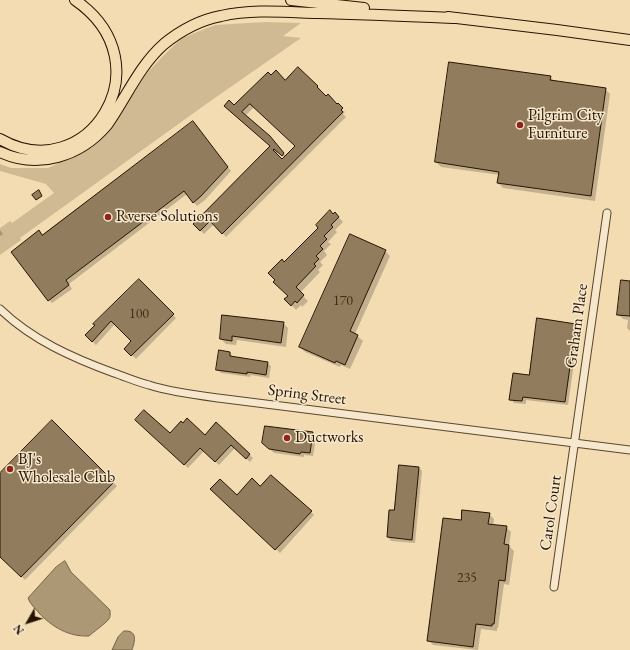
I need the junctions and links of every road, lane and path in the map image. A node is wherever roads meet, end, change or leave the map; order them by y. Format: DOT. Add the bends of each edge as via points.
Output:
graph roads {
  1 [pos="75,0"];
  2 [pos="291,0"];
  3 [pos="359,11"];
  4 [pos="630,40"];
  5 [pos="0,139"];
  6 [pos="0,152"];
  7 [pos="607,213"];
  8 [pos="0,309"];
  9 [pos="575,442"];
  10 [pos="630,450"];
  11 [pos="554,587"];
  1 -- 5 [label="highway" via="92,13 112,44 117,70 110,102 100,120 87,133 62,147 29,149"];
  2 -- 3 [label="highway"];
  3 -- 4 [label="highway" via="453,18"];
  3 -- 6 [label="highway" via="253,12 221,16 195,25 158,50 143,67 100,134 85,146 53,159 40,160 14,157"];
  7 -- 9 [label="street, Graham Place"];
  8 -- 9 [label="street, Spring Street" via="43,341 98,368 149,386 204,396"];
  9 -- 10 [label="street, Spring Street"];
  9 -- 11 [label="street, Carol Court"];
}
